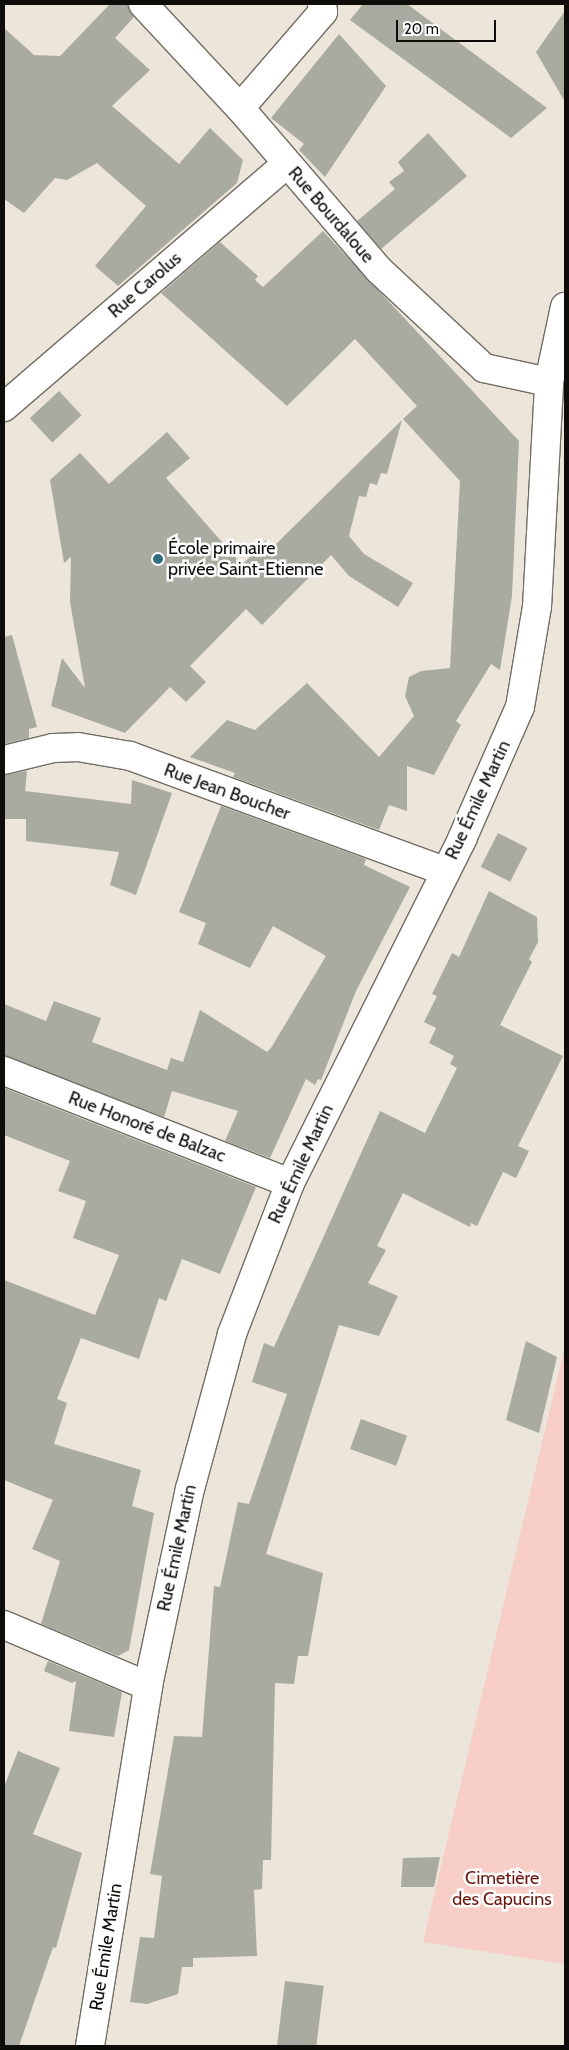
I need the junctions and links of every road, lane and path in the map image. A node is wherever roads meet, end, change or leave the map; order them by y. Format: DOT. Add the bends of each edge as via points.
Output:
graph roads {
  1 [pos="143,4"];
  2 [pos="322,4"];
  3 [pos="240,108"];
  4 [pos="287,164"];
  5 [pos="565,307"];
  6 [pos="549,382"];
  7 [pos="4,407"];
  8 [pos="4,760"];
  9 [pos="445,871"];
  10 [pos="4,1071"];
  11 [pos="290,1183"];
  12 [pos="4,1625"];
  13 [pos="148,1686"];
  14 [pos="90,2046"];
  1 -- 3 [label="street, Rue Bourdaloue"];
  2 -- 3 [label="street" via="323,12"];
  3 -- 4 [label="street, Rue Bourdaloue"];
  4 -- 6 [label="street, Rue Bourdaloue" via="379,270 484,368"];
  4 -- 7 [label="street, Rue Carolus"];
  5 -- 6 [label="street, Rue Émile Martin"];
  6 -- 9 [label="street, Rue Émile Martin" via="537,607 520,707"];
  8 -- 9 [label="street, Rue Jean Boucher" via="53,748 78,747 130,756"];
  9 -- 11 [label="street, Rue Émile Martin"];
  10 -- 11 [label="street, Rue Honoré de Balzac"];
  11 -- 13 [label="street, Rue Émile Martin" via="232,1334 190,1489"];
  12 -- 13 [label="street"];
  13 -- 14 [label="street, Rue Émile Martin"];
}
